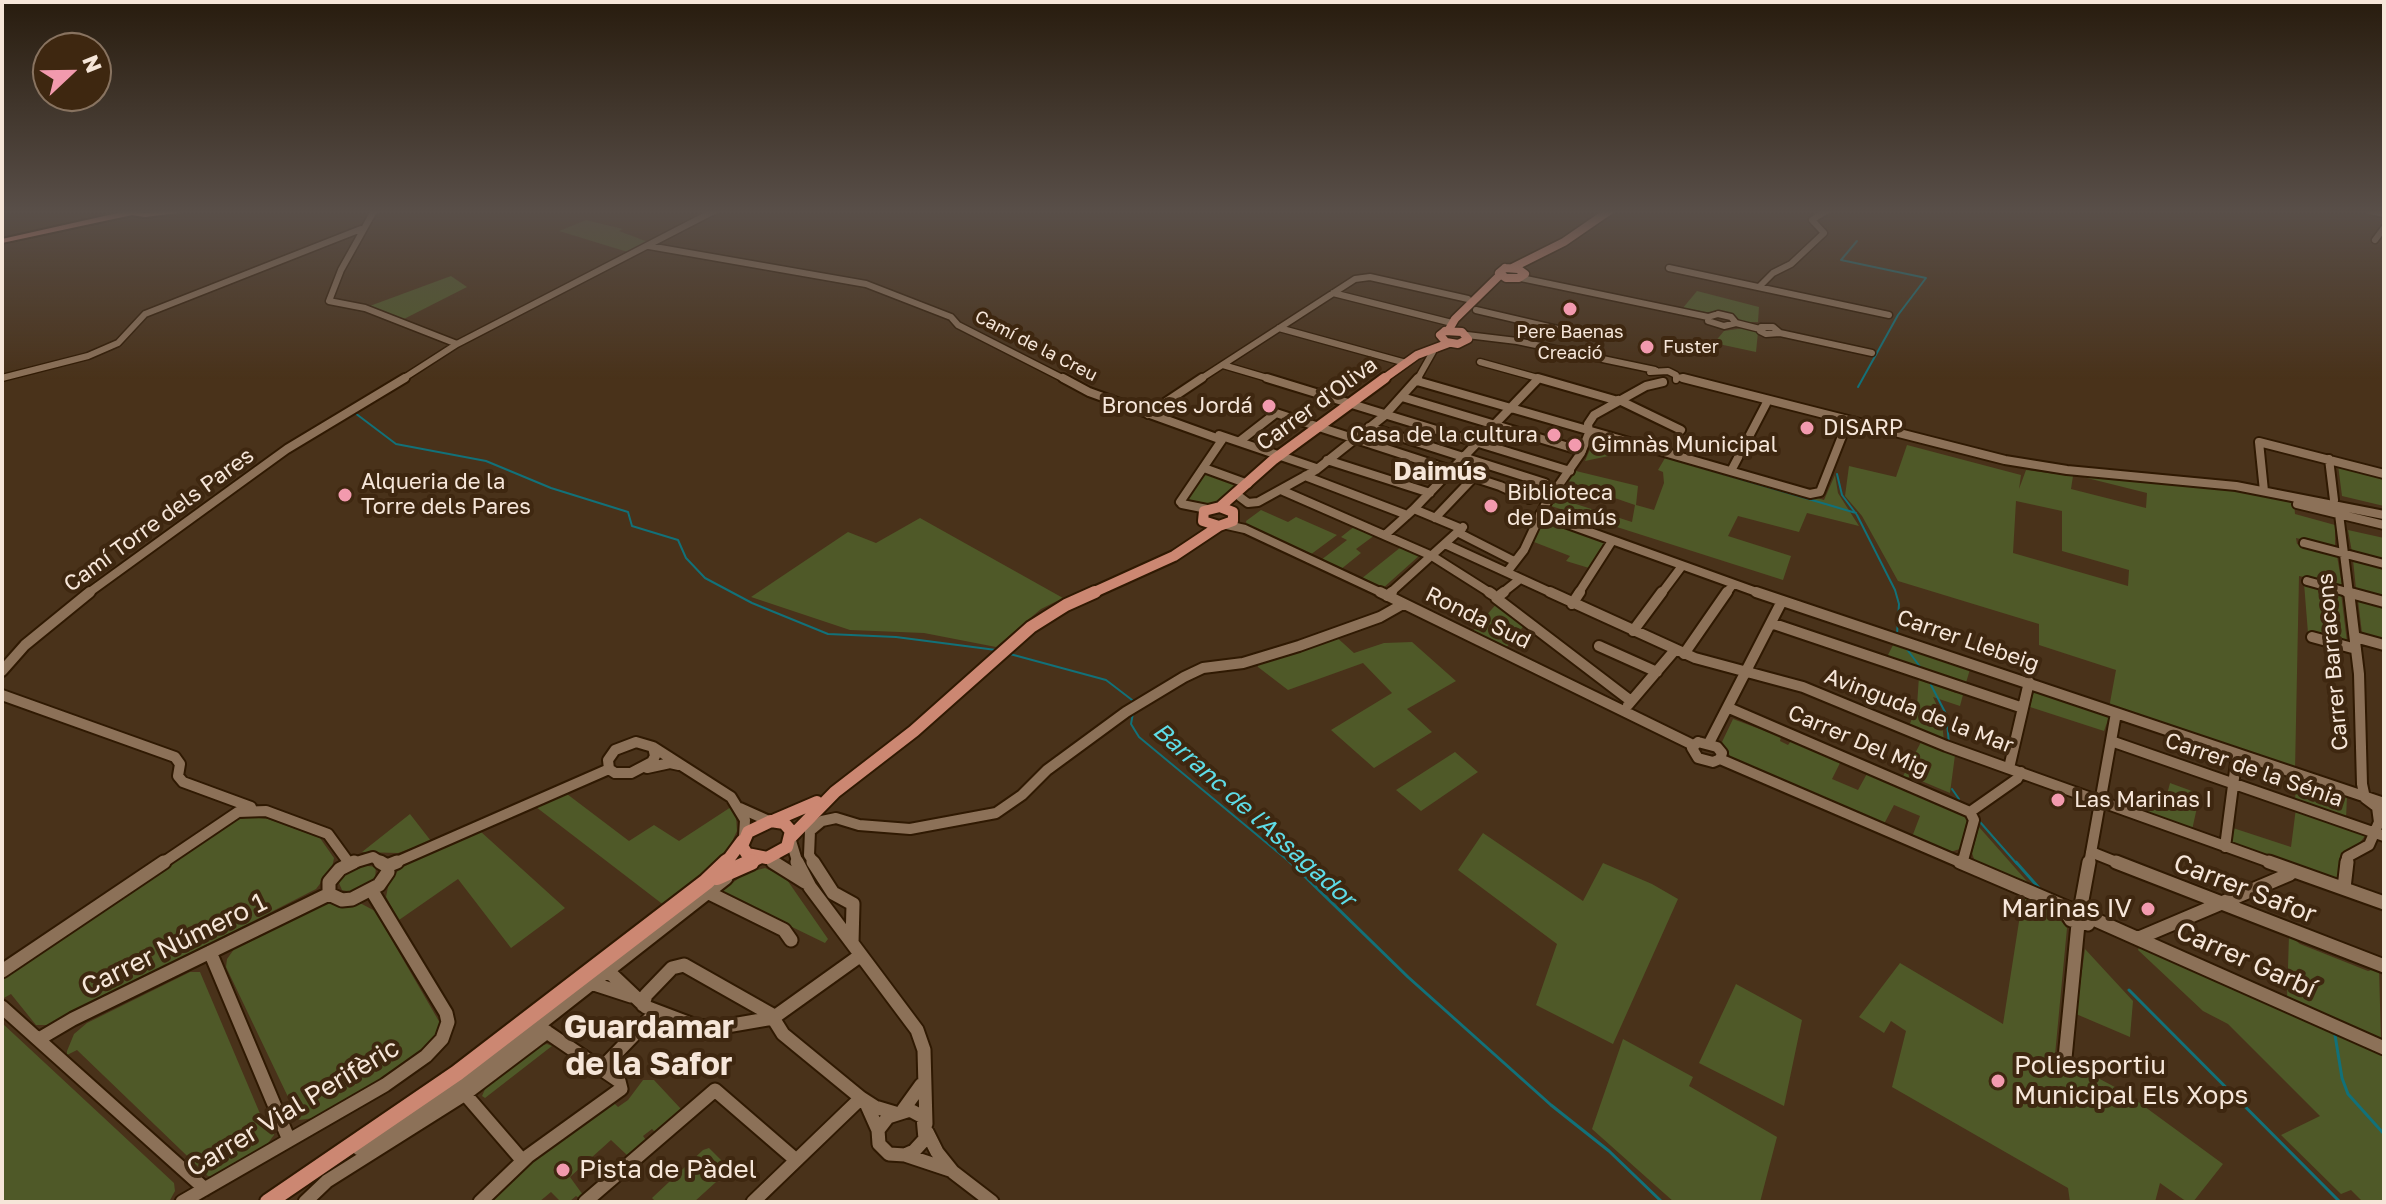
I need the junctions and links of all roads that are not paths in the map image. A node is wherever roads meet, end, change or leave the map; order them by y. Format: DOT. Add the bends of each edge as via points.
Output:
graph roads {
  1 [pos="264,267"];
  2 [pos="344,267"];
  3 [pos="607,267"];
  4 [pos="770,267"];
  5 [pos="1532,267"];
  6 [pos="1785,267"];
  7 [pos="1512,268"];
  8 [pos="1669,268"];
  9 [pos="1523,274"];
  10 [pos="1500,275"];
  11 [pos="1510,278"];
  12 [pos="1760,286"];
  13 [pos="1490,288"];
  14 [pos="1333,293"];
  15 [pos="1468,299"];
  16 [pos="1476,310"];
  17 [pos="1464,313"];
  18 [pos="1889,315"];
  19 [pos="1449,325"];
  20 [pos="1279,328"];
  21 [pos="1566,331"];
  22 [pos="1440,337"];
  23 [pos="1460,339"];
  24 [pos="457,344"];
  25 [pos="1872,353"];
  26 [pos="1417,355"];
  27 [pos="1403,362"];
  28 [pos="1480,362"];
  29 [pos="1223,365"];
  30 [pos="1652,374"];
  31 [pos="2,378"];
  32 [pos="1537,380"];
  33 [pos="1671,380"];
  34 [pos="1417,381"];
  35 [pos="1646,386"];
  36 [pos="1402,397"];
  37 [pos="1619,400"];
  38 [pos="1350,403"];
  39 [pos="1766,404"];
  40 [pos="1511,407"];
  41 [pos="1150,413"];
  42 [pos="1386,414"];
  43 [pos="1848,421"];
  44 [pos="1494,425"];
  45 [pos="1314,426"];
  46 [pos="1369,427"];
  47 [pos="1589,430"];
  48 [pos="1681,430"];
  49 [pos="1223,438"];
  50 [pos="1354,439"];
  51 [pos="1240,441"];
  52 [pos="1477,443"];
  53 [pos="1582,451"];
  54 [pos="1276,454"];
  55 [pos="1464,457"];
  56 [pos="2329,459"];
  57 [pos="1327,460"];
  58 [pos="1204,468"];
  59 [pos="1316,468"];
  60 [pos="1450,470"];
  61 [pos="1570,471"];
  62 [pos="1731,471"];
  63 [pos="2384,474"];
  64 [pos="1305,476"];
  65 [pos="1474,477"];
  66 [pos="1545,483"];
  67 [pos="2263,488"];
  68 [pos="1244,490"];
  69 [pos="1281,490"];
  70 [pos="1556,490"];
  71 [pos="1430,493"];
  72 [pos="2334,500"];
  73 [pos="2297,504"];
  74 [pos="1220,507"];
  75 [pos="2349,509"];
  76 [pos="1411,512"];
  77 [pos="1540,514"];
  78 [pos="2339,514"];
  79 [pos="1205,515"];
  80 [pos="1435,518"];
  81 [pos="2384,518"];
  82 [pos="1229,520"];
  83 [pos="1461,530"];
  84 [pos="1385,535"];
  85 [pos="1612,541"];
  86 [pos="2304,543"];
  87 [pos="1445,544"];
  88 [pos="1188,546"];
  89 [pos="2345,554"];
  90 [pos="1432,556"];
  91 [pos="1514,561"];
  92 [pos="2384,564"];
  93 [pos="1682,566"];
  94 [pos="1507,572"];
  95 [pos="1520,579"];
  96 [pos="2307,581"];
  97 [pos="1733,584"];
  98 [pos="2349,592"];
  99 [pos="1387,596"];
  100 [pos="1494,596"];
  101 [pos="1782,601"];
  102 [pos="2384,602"];
  103 [pos="1403,604"];
  104 [pos="1572,604"];
  105 [pos="1771,623"];
  106 [pos="1633,631"];
  107 [pos="2312,637"];
  108 [pos="2355,637"];
  109 [pos="2384,645"];
  110 [pos="1599,646"];
  111 [pos="2356,649"];
  112 [pos="1680,652"];
  113 [pos="2,671"];
  114 [pos="1657,672"];
  115 [pos="1745,673"];
  116 [pos="2029,682"];
  117 [pos="2,695"];
  118 [pos="1631,701"];
  119 [pos="1729,708"];
  120 [pos="2023,708"];
  121 [pos="1624,711"];
  122 [pos="2116,713"];
  123 [pos="2111,741"];
  124 [pos="1709,743"];
  125 [pos="1693,745"];
  126 [pos="653,747"];
  127 [pos="2237,755"];
  128 [pos="1720,759"];
  129 [pos="686,767"];
  130 [pos="2009,768"];
  131 [pos="609,769"];
  132 [pos="639,771"];
  133 [pos="2021,772"];
  134 [pos="2233,783"];
  135 [pos="835,792"];
  136 [pos="2365,798"];
  137 [pos="2100,801"];
  138 [pos="2384,803"];
  139 [pos="739,807"];
  140 [pos="257,809"];
  141 [pos="1970,812"];
  142 [pos="770,821"];
  143 [pos="2380,835"];
  144 [pos="791,838"];
  145 [pos="743,839"];
  146 [pos="2225,847"];
  147 [pos="2091,852"];
  148 [pos="763,858"];
  149 [pos="349,863"];
  150 [pos="1962,864"];
  151 [pos="387,866"];
  152 [pos="2291,870"];
  153 [pos="706,887"];
  154 [pos="810,887"];
  155 [pos="2344,888"];
  156 [pos="372,891"];
  157 [pos="329,894"];
  158 [pos="2219,903"];
  159 [pos="2384,903"];
  160 [pos="855,913"];
  161 [pos="2079,915"];
  162 [pos="836,921"];
  163 [pos="2139,938"];
  164 [pos="791,940"];
  165 [pos="852,943"];
  166 [pos="210,952"];
  167 [pos="861,955"];
  168 [pos="2384,966"];
  169 [pos="607,970"];
  170 [pos="2,971"];
  171 [pos="591,983"];
  172 [pos="641,999"];
  173 [pos="2,1007"];
  174 [pos="656,1012"];
  175 [pos="774,1017"];
  176 [pos="543,1029"];
  177 [pos="39,1039"];
  178 [pos="2384,1048"];
  179 [pos="2065,1058"];
  180 [pos="602,1068"];
  181 [pos="923,1078"];
  182 [pos="465,1094"];
  183 [pos="863,1099"];
  184 [pos="899,1112"];
  185 [pos="926,1127"];
  186 [pos="878,1130"];
  187 [pos="289,1140"];
  188 [pos="905,1155"];
  189 [pos="522,1160"];
  190 [pos="796,1160"];
  191 [pos="953,1172"];
  192 [pos="290,1188"];
  193 [pos="205,1189"];
  194 [pos="306,1200"];
  195 [pos="182,1202"];
  196 [pos="268,1202"];
  197 [pos="480,1202"];
  198 [pos="585,1202"];
  199 [pos="753,1202"];
  200 [pos="992,1202"];
  1 -- 31 [label="street" via="145,314 118,343 88,356"];
  2 -- 24 [label="street" via="329,301 365,308"];
  3 -- 24 [label="street, Camí Torre dels Pares"];
  4 -- 41 [label="street, Camí de la Creu" via="866,284 951,317 1052,374"];
  5 -- 9 [label="main road"];
  6 -- 12 [label="street"];
  7 -- 9 [label="main road"];
  7 -- 10 [label="main road" via="1500,270"];
  8 -- 12 [label="street"];
  9 -- 11 [label="main road"];
  9 -- 25 [label="street" via="1708,317 1727,315 1736,323 1773,327 1780,333"];
  10 -- 11 [label="main road"];
  10 -- 13 [label="main road"];
  11 -- 13 [label="main road"];
  12 -- 18 [label="street"];
  13 -- 17 [label="main road"];
  14 -- 15 [label="street" via="1355,279 1370,277"];
  14 -- 19 [label="street"];
  14 -- 20 [label="street"];
  16 -- 21 [label="street"];
  17 -- 19 [label="main road"];
  17 -- 23 [label="main road"];
  19 -- 22 [label="main road, Carrer d'Oliva"];
  19 -- 23 [label="main road"];
  20 -- 27 [label="street"];
  20 -- 29 [label="street"];
  22 -- 23 [label="main road"];
  22 -- 26 [label="main road, Carrer d'Oliva"];
  23 -- 26 [label="main road, Carrer d'Oliva"];
  23 -- 30 [label="street" via="1528,344"];
  23 -- 34 [label="street" via="1434,350"];
  24 -- 113 [label="street, Camí Torre dels Pares" via="287,449 121,567 44,627"];
  26 -- 27 [label="main road, Carrer d'Oliva"];
  27 -- 38 [label="main road, Carrer d'Oliva"];
  28 -- 32 [label="street"];
  29 -- 38 [label="street"];
  29 -- 41 [label="street"];
  30 -- 33 [label="street"];
  30 -- 33 [label="street" via="1668,371"];
  30 -- 35 [label="street"];
  32 -- 37 [label="street"];
  32 -- 40 [label="street"];
  33 -- 35 [label="street"];
  33 -- 43 [label="street"];
  34 -- 36 [label="street"];
  34 -- 40 [label="street"];
  35 -- 37 [label="street"];
  36 -- 42 [label="street"];
  36 -- 44 [label="street"];
  37 -- 47 [label="street" via="1594,415"];
  37 -- 48 [label="street"];
  38 -- 42 [label="street"];
  38 -- 45 [label="main road, Carrer d'Oliva"];
  39 -- 62 [label="street"];
  40 -- 44 [label="street"];
  40 -- 47 [label="street"];
  41 -- 49 [label="street, Camí de la Creu"];
  42 -- 46 [label="street"];
  42 -- 52 [label="street"];
  43 -- 62 [label="street" via="1818,494"];
  43 -- 67 [label="street" via="2034,466"];
  44 -- 52 [label="street"];
  44 -- 53 [label="street"];
  45 -- 50 [label="street"];
  45 -- 51 [label="street" via="1276,413"];
  45 -- 54 [label="main road, Carrer d'Oliva"];
  46 -- 50 [label="street"];
  46 -- 55 [label="street"];
  47 -- 53 [label="street"];
  47 -- 62 [label="street"];
  49 -- 51 [label="street, Camí de la Creu"];
  49 -- 58 [label="street"];
  50 -- 57 [label="street"];
  50 -- 60 [label="street"];
  51 -- 54 [label="street, Camí de la Creu"];
  52 -- 55 [label="street"];
  52 -- 61 [label="street"];
  53 -- 61 [label="street"];
  54 -- 59 [label="street, Camí de la Creu"];
  54 -- 68 [label="main road, Carrer d'Oliva"];
  55 -- 60 [label="street"];
  55 -- 66 [label="street"];
  56 -- 63 [label="street"];
  56 -- 67 [label="street" via="2259,442"];
  56 -- 72 [label="street"];
  57 -- 59 [label="street"];
  57 -- 71 [label="street"];
  58 -- 68 [label="street"];
  58 -- 79 [label="street" via="1180,502"];
  59 -- 64 [label="street"];
  60 -- 65 [label="street"];
  60 -- 71 [label="street"];
  61 -- 70 [label="street"];
  64 -- 69 [label="street"];
  64 -- 76 [label="street"];
  65 -- 70 [label="street" via="1531,500"];
  65 -- 80 [label="street"];
  67 -- 72 [label="street"];
  67 -- 75 [label="street"];
  68 -- 69 [label="street" via="1248,503"];
  68 -- 74 [label="main road, Carrer d'Oliva"];
  68 -- 82 [label="main road, Carrer d'Oliva"];
  69 -- 84 [label="street"];
  70 -- 77 [label="street"];
  71 -- 76 [label="street"];
  72 -- 81 [label="street"];
  73 -- 78 [label="street"];
  74 -- 79 [label="main road"];
  74 -- 82 [label="main road"];
  75 -- 78 [label="street"];
  75 -- 81 [label="street"];
  76 -- 80 [label="street"];
  76 -- 84 [label="street"];
  77 -- 85 [label="street, Carrer Llebeig"];
  77 -- 91 [label="street"];
  78 -- 81 [label="street"];
  78 -- 89 [label="street, Carrer Barracons"];
  79 -- 82 [label="main road"];
  79 -- 88 [label="main road"];
  80 -- 83 [label="street"];
  82 -- 88 [label="main road"];
  82 -- 99 [label="street, Ronda Sud"];
  83 -- 87 [label="street"];
  83 -- 91 [label="street"];
  84 -- 90 [label="street"];
  85 -- 93 [label="street, Carrer Llebeig"];
  85 -- 104 [label="street"];
  86 -- 89 [label="street, Carrer Barracons"];
  87 -- 90 [label="street"];
  87 -- 94 [label="street, Avinguda de la Mar"];
  88 -- 135 [label="main road" via="1066,605"];
  89 -- 92 [label="street"];
  89 -- 98 [label="street, Carrer Barracons"];
  90 -- 99 [label="street"];
  90 -- 100 [label="street"];
  91 -- 94 [label="street"];
  93 -- 97 [label="street, Carrer Llebeig"];
  93 -- 106 [label="street"];
  94 -- 95 [label="street, Avinguda de la Mar"];
  95 -- 100 [label="street"];
  95 -- 104 [label="street, Avinguda de la Mar"];
  96 -- 98 [label="street"];
  97 -- 101 [label="street, Carrer Llebeig"];
  97 -- 112 [label="street"];
  98 -- 102 [label="street"];
  98 -- 108 [label="street, Carrer Barracons"];
  99 -- 103 [label="street, Ronda Sud"];
  100 -- 118 [label="street"];
  101 -- 105 [label="street"];
  101 -- 116 [label="street, Carrer Llebeig"];
  103 -- 121 [label="street, Ronda Sud"];
  103 -- 160 [label="street" via="1243,663 1203,668 1133,708 996,813 910,829 836,818 816,825 808,838 811,861 833,893 853,904"];
  104 -- 106 [label="street, Avinguda de la Mar"];
  105 -- 115 [label="street"];
  105 -- 120 [label="street"];
  106 -- 112 [label="street, Avinguda de la Mar"];
  107 -- 111 [label="street"];
  108 -- 109 [label="street"];
  108 -- 111 [label="street, Carrer Barracons"];
  110 -- 114 [label="street"];
  111 -- 136 [label="street, Carrer Barracons"];
  112 -- 114 [label="street"];
  112 -- 115 [label="street, Avinguda de la Mar"];
  114 -- 118 [label="street"];
  115 -- 119 [label="street"];
  115 -- 130 [label="street, Avinguda de la Mar" via="1803,687"];
  116 -- 120 [label="street"];
  116 -- 122 [label="street, Carrer Llebeig"];
  117 -- 140 [label="street" via="175,757 183,782"];
  118 -- 121 [label="street"];
  119 -- 124 [label="street"];
  119 -- 141 [label="street, Carrer Del Mig"];
  120 -- 130 [label="street"];
  121 -- 125 [label="street, Ronda Sud"];
  122 -- 123 [label="street"];
  122 -- 127 [label="street, Carrer Llebeig"];
  123 -- 134 [label="street, Carrer de la Sénia"];
  123 -- 137 [label="street"];
  124 -- 125 [label="street"];
  124 -- 128 [label="street" via="1720,750"];
  125 -- 128 [label="street, Ronda Sud" via="1692,752 1703,760"];
  126 -- 129 [label="street"];
  126 -- 131 [label="street" via="636,742 621,746 610,755"];
  126 -- 132 [label="street" via="652,762"];
  127 -- 134 [label="street"];
  127 -- 136 [label="street, Carrer Llebeig"];
  128 -- 150 [label="street"];
  129 -- 132 [label="street" via="670,763"];
  129 -- 139 [label="street"];
  130 -- 133 [label="street, Avinguda de la Mar"];
  131 -- 132 [label="street" via="623,774"];
  131 -- 151 [label="street"];
  133 -- 137 [label="street, Avinguda de la Mar"];
  133 -- 141 [label="street"];
  134 -- 143 [label="street, Carrer de la Sénia"];
  134 -- 146 [label="street"];
  135 -- 142 [label="main road"];
  135 -- 144 [label="main road"];
  136 -- 138 [label="street, Carrer Llebeig"];
  136 -- 143 [label="street, Carrer Barracons" via="2377,807"];
  137 -- 146 [label="street, Avinguda de la Mar"];
  137 -- 147 [label="street"];
  139 -- 142 [label="street"];
  139 -- 145 [label="street" via="746,825"];
  140 -- 149 [label="street" via="328,834"];
  140 -- 170 [label="street" via="227,817"];
  141 -- 150 [label="street" via="1974,820"];
  142 -- 144 [label="main road" via="784,823"];
  142 -- 145 [label="main road"];
  143 -- 155 [label="street" via="2349,855"];
  144 -- 148 [label="main road" via="782,852"];
  144 -- 154 [label="street"];
  145 -- 148 [label="main road" via="747,854"];
  145 -- 153 [label="main road"];
  146 -- 152 [label="street, Avinguda de la Mar"];
  147 -- 158 [label="street, Carrer Safor"];
  147 -- 161 [label="street"];
  148 -- 153 [label="main road"];
  148 -- 154 [label="street" via="789,869"];
  149 -- 151 [label="street" via="373,857"];
  149 -- 157 [label="street" via="333,875"];
  150 -- 161 [label="street"];
  151 -- 156 [label="street" via="385,878"];
  152 -- 155 [label="street, Avinguda de la Mar"];
  152 -- 158 [label="street"];
  153 -- 164 [label="street" via="784,930"];
  153 -- 169 [label="street"];
  153 -- 192 [label="main road" via="445,1083"];
  154 -- 162 [label="street"];
  155 -- 159 [label="street, Avinguda de la Mar"];
  156 -- 157 [label="street" via="352,899"];
  156 -- 187 [label="street, Carrer Vial Perifèric" via="446,1013 446,1031 435,1048 407,1070"];
  157 -- 166 [label="street, Carrer Número 1"];
  158 -- 163 [label="street"];
  158 -- 168 [label="street, Carrer Safor"];
  160 -- 162 [label="street"];
  160 -- 165 [label="street"];
  161 -- 163 [label="street, Carrer Garbí"];
  161 -- 179 [label="street"];
  162 -- 165 [label="street"];
  163 -- 178 [label="street, Carrer Garbí"];
  165 -- 167 [label="street"];
  166 -- 177 [label="street, Carrer Número 1"];
  166 -- 187 [label="street"];
  167 -- 175 [label="street"];
  167 -- 181 [label="street" via="917,1030 924,1050"];
  169 -- 171 [label="street"];
  169 -- 172 [label="street"];
  171 -- 172 [label="street"];
  171 -- 176 [label="street"];
  172 -- 174 [label="street"];
  172 -- 175 [label="street" via="678,965 688,966"];
  173 -- 177 [label="street"];
  174 -- 175 [label="street" via="705,1028"];
  174 -- 180 [label="street"];
  175 -- 183 [label="street" via="783,1034"];
  176 -- 180 [label="street"];
  176 -- 182 [label="street"];
  176 -- 192 [label="street" via="449,1094"];
  177 -- 193 [label="street"];
  180 -- 189 [label="street" via="623,1086 617,1094"];
  181 -- 184 [label="street" via="917,1094"];
  181 -- 185 [label="street"];
  182 -- 189 [label="street"];
  182 -- 194 [label="street" via="327,1181"];
  183 -- 184 [label="street"];
  183 -- 186 [label="street"];
  183 -- 190 [label="street"];
  184 -- 185 [label="street" via="917,1113"];
  184 -- 186 [label="street"];
  185 -- 188 [label="street" via="920,1146"];
  185 -- 191 [label="street"];
  186 -- 188 [label="street" via="883,1150"];
  187 -- 193 [label="street, Carrer Vial Perifèric"];
  188 -- 191 [label="street"];
  189 -- 197 [label="street"];
  190 -- 198 [label="street" via="715,1090"];
  190 -- 199 [label="street"];
  191 -- 200 [label="street"];
  192 -- 196 [label="main road"];
  193 -- 195 [label="street, Carrer Vial Perifèric"];
}
